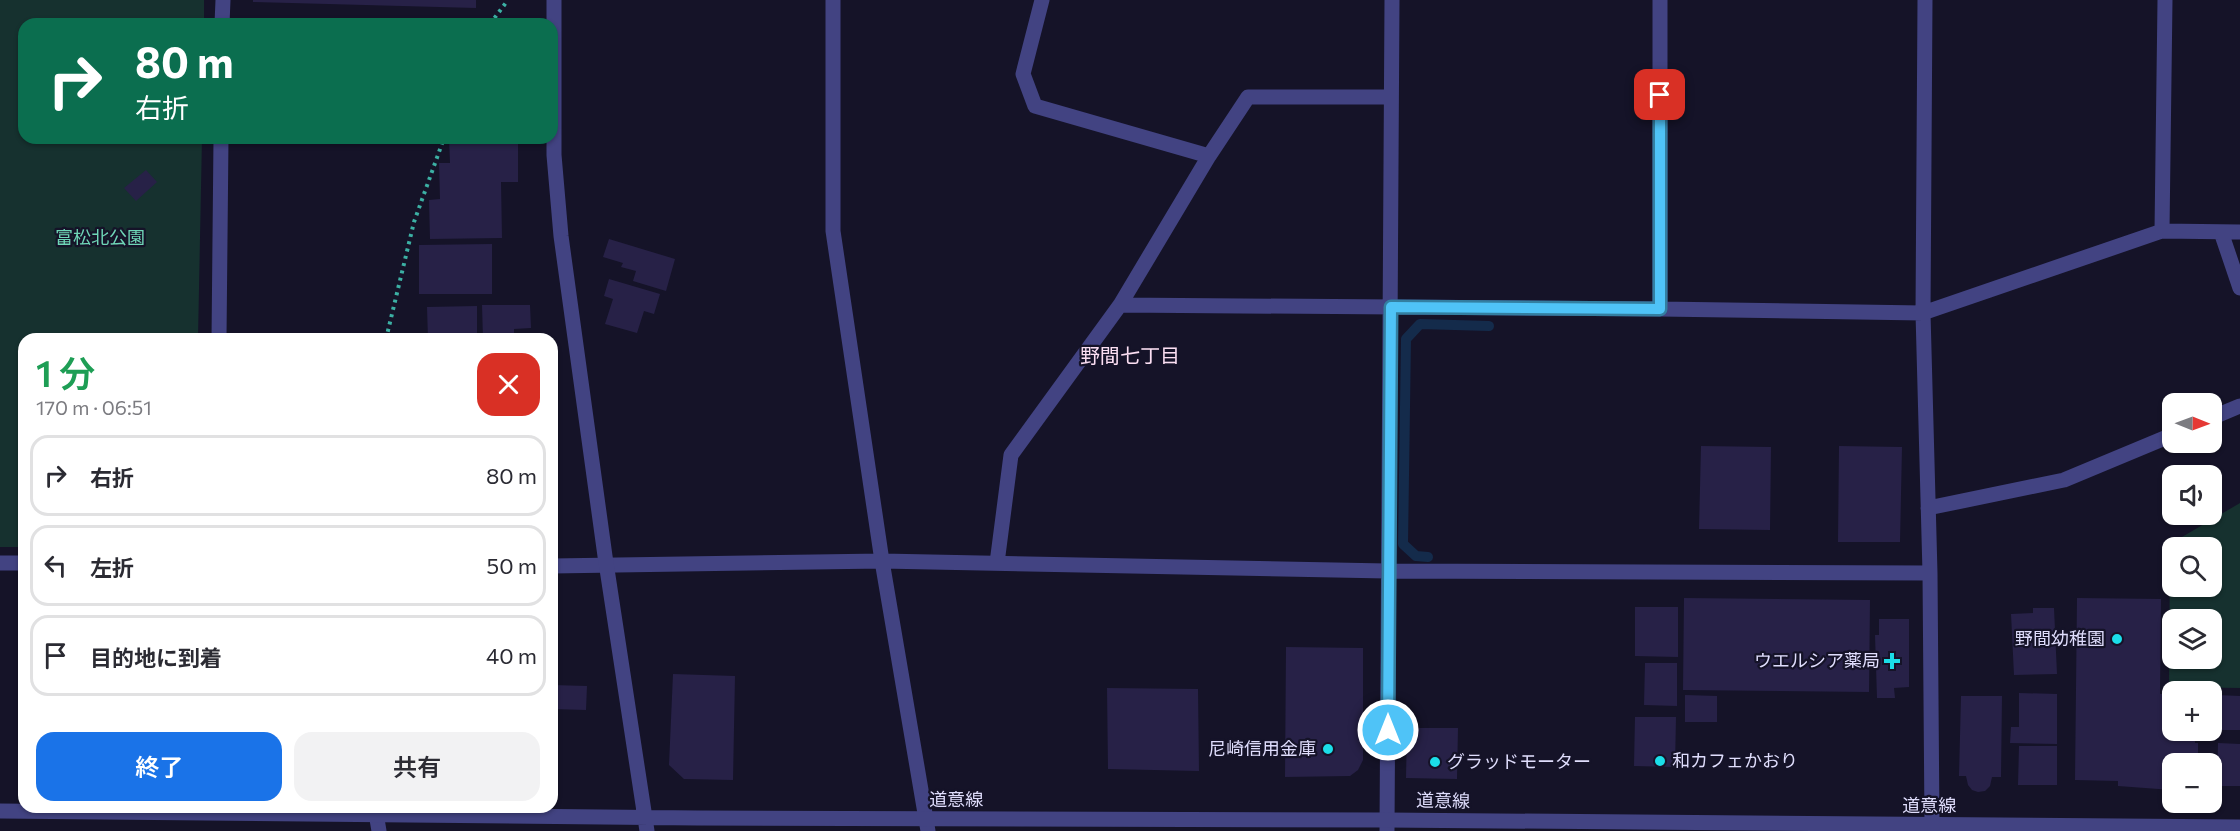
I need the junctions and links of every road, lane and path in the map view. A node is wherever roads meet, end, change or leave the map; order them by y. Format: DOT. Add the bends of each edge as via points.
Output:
graph roads {
  1 [pos="223,0"];
  2 [pos="508,0"];
  3 [pos="554,0"];
  4 [pos="833,0"];
  5 [pos="1042,0"];
  6 [pos="1392,0"];
  7 [pos="1660,0"];
  8 [pos="1925,0"];
  9 [pos="2165,0"];
  10 [pos="222,18"];
  11 [pos="494,18"];
  12 [pos="554,18"];
  13 [pos="1390,98"];
  14 [pos="221,144"];
  15 [pos="442,144"];
  16 [pos="554,144"];
  17 [pos="1209,156"];
  18 [pos="2162,231"];
  19 [pos="2221,232"];
  20 [pos="2240,232"];
  21 [pos="2240,288"];
  22 [pos="1120,305"];
  23 [pos="1391,307"];
  24 [pos="1660,309"];
  25 [pos="1923,313"];
  26 [pos="219,333"];
  27 [pos="387,333"];
  28 [pos="2240,406"];
  29 [pos="2222,413"];
  30 [pos="2162,439"];
  31 [pos="1928,508"];
  32 [pos="882,561"];
  33 [pos="0,563"];
  34 [pos="18,563"];
  35 [pos="997,564"];
  36 [pos="558,566"];
  37 [pos="606,566"];
  38 [pos="1388,571"];
  39 [pos="1930,573"];
  40 [pos="0,811"];
  41 [pos="18,811"];
  42 [pos="376,813"];
  43 [pos="418,813"];
  44 [pos="646,824"];
  45 [pos="928,825"];
  46 [pos="1387,826"];
  47 [pos="2240,827"];
  48 [pos="1932,828"];
  49 [pos="379,831"];
  1 -- 10 [label="street"];
  2 -- 11 [label="path"];
  3 -- 12 [label="street"];
  4 -- 32 [label="street" via="833,231"];
  5 -- 17 [label="street" via="1023,74 1035,106"];
  6 -- 13 [label="street"];
  7 -- 24 [label="street"];
  8 -- 25 [label="street"];
  9 -- 18 [label="street"];
  13 -- 17 [label="street" via="1248,97"];
  13 -- 23 [label="street"];
  14 -- 26 [label="street"];
  15 -- 27 [label="path" via="414,222"];
  16 -- 37 [label="street" via="557,197"];
  17 -- 22 [label="street"];
  18 -- 19 [label="street"];
  18 -- 25 [label="street"];
  19 -- 20 [label="street"];
  19 -- 21 [label="street"];
  22 -- 23 [label="street"];
  22 -- 35 [label="street" via="1011,455"];
  23 -- 24 [label="street"];
  23 -- 38 [label="street"];
  24 -- 25 [label="street"];
  25 -- 31 [label="street"];
  28 -- 29 [label="street"];
  30 -- 31 [label="street" via="2064,480"];
  31 -- 39 [label="street"];
  32 -- 35 [label="street"];
  32 -- 37 [label="street"];
  32 -- 45 [label="street"];
  33 -- 34 [label="street"];
  35 -- 38 [label="street"];
  36 -- 37 [label="street"];
  37 -- 44 [label="street"];
  38 -- 39 [label="street"];
  38 -- 46 [label="street"];
  39 -- 48 [label="street"];
  40 -- 41 [label="street, 道意線"];
  42 -- 49 [label="street"];
  43 -- 44 [label="street, 道意線"];
  44 -- 45 [label="street, 道意線"];
  45 -- 46 [label="street, 道意線"];
  46 -- 48 [label="street, 道意線"];
  47 -- 48 [label="street, 道意線"];
}
